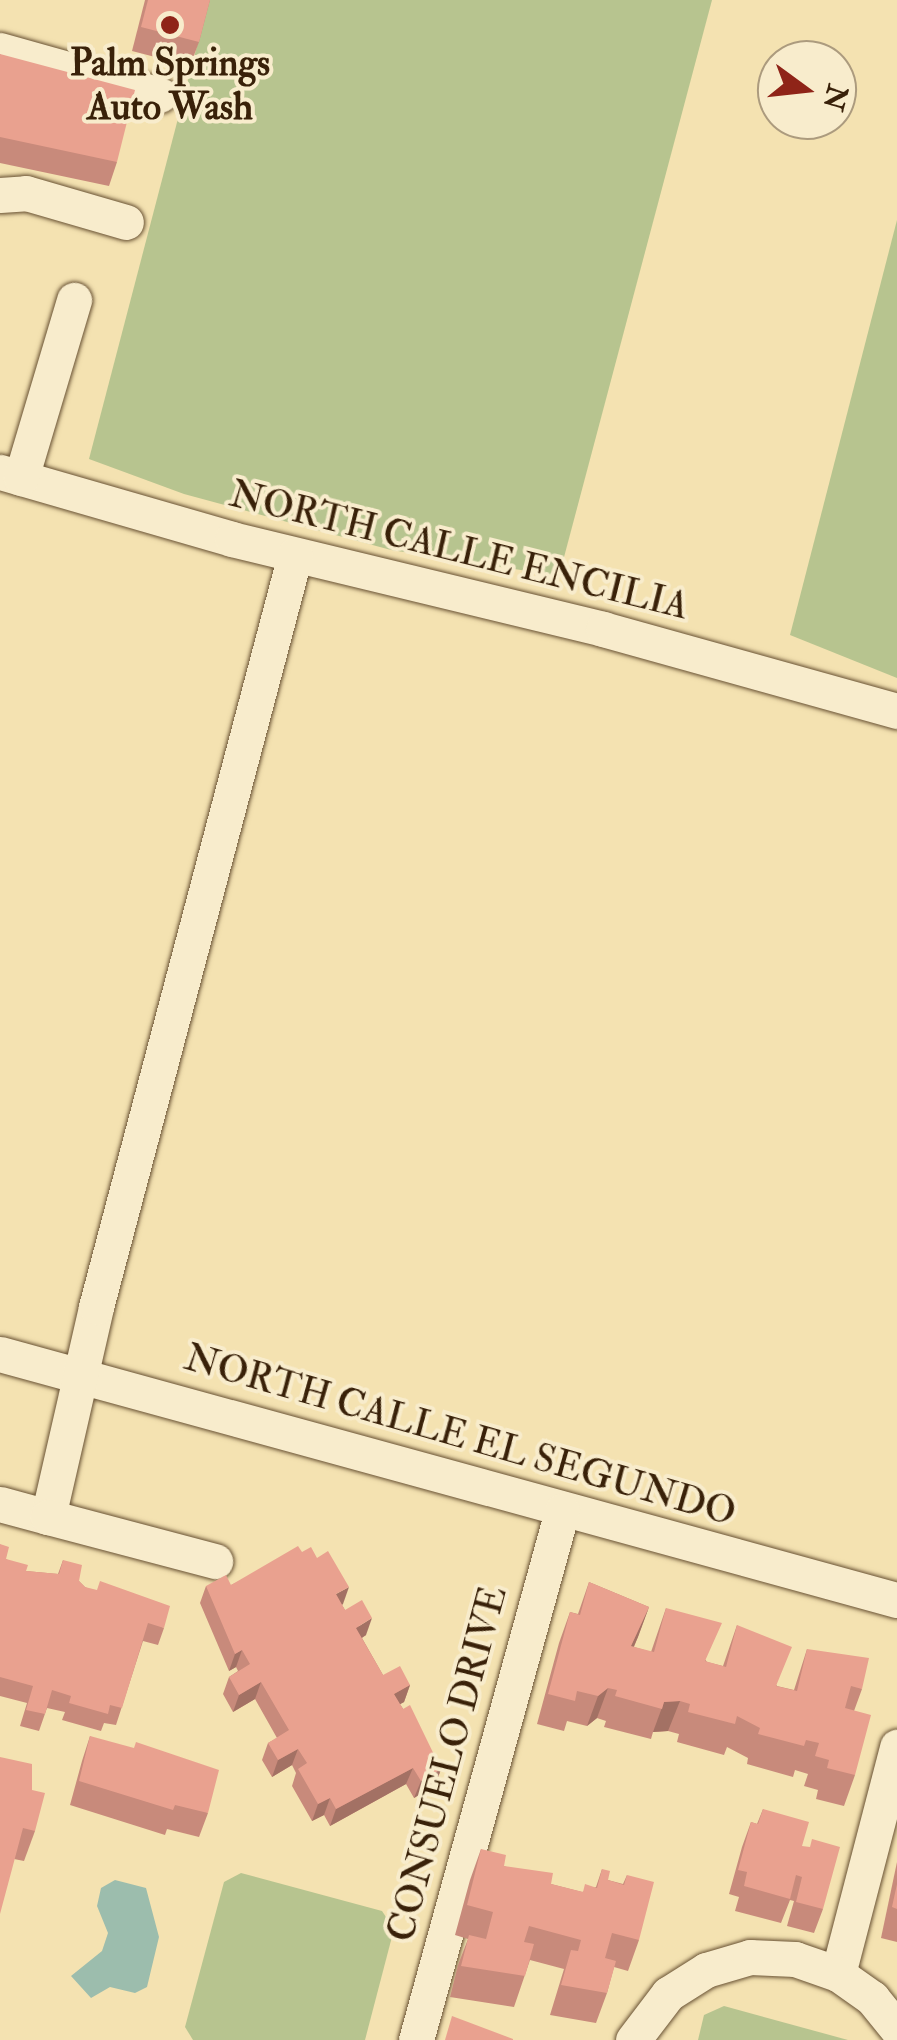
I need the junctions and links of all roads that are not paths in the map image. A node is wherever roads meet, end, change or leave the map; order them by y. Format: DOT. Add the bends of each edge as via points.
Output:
graph roads {
  1 [pos="0,50"];
  2 [pos="160,94"];
  3 [pos="0,195"];
  4 [pos="126,222"];
  5 [pos="74,300"];
  6 [pos="11,475"];
  7 [pos="295,554"];
  8 [pos="897,710"];
  9 [pos="0,1354"];
  10 [pos="80,1374"];
  11 [pos="0,1504"];
  12 [pos="562,1511"];
  13 [pos="48,1517"];
  14 [pos="215,1561"];
  15 [pos="897,1600"];
  16 [pos="897,1748"];
  17 [pos="838,1974"];
  18 [pos="457,2026"];
  19 [pos="419,2028"];
  20 [pos="897,2029"];
  21 [pos="633,2040"];
  1 -- 2 [label="street"];
  3 -- 4 [label="street" via="26,193"];
  5 -- 6 [label="street"];
  6 -- 7 [label="street, NORTH CALLE ENCILIA"];
  7 -- 8 [label="street, NORTH CALLE ENCILIA"];
  7 -- 10 [label="street"];
  9 -- 10 [label="street, NORTH CALLE EL SEGUNDO"];
  10 -- 12 [label="street, NORTH CALLE EL SEGUNDO"];
  10 -- 13 [label="street"];
  11 -- 13 [label="street"];
  12 -- 15 [label="street, NORTH CALLE EL SEGUNDO"];
  12 -- 19 [label="street, CONSUELO DRIVE"];
  13 -- 14 [label="street"];
  16 -- 17 [label="street"];
  17 -- 20 [label="street" via="872,1998"];
  17 -- 21 [label="street" via="795,1959 750,1957 706,1970 668,1994"];
  18 -- 19 [label="street"];
}
